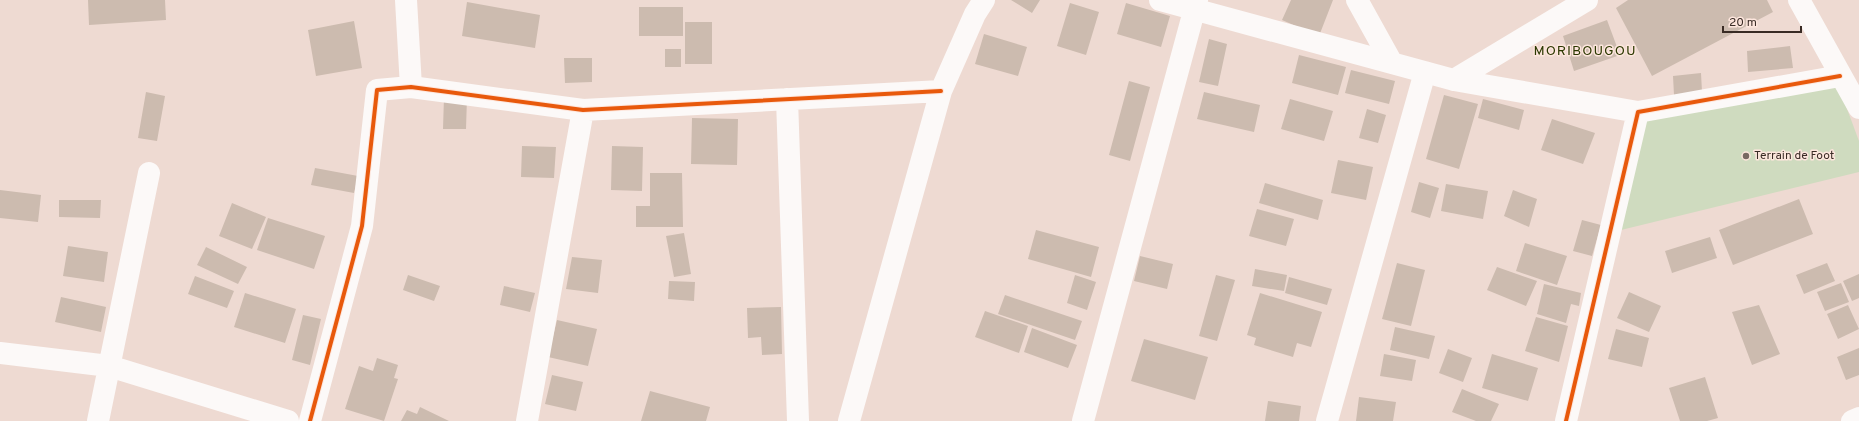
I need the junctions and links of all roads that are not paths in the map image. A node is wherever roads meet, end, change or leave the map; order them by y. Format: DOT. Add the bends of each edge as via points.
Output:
graph roads {
  1 [pos="406,0"];
  2 [pos="984,0"];
  3 [pos="1160,0"];
  4 [pos="1356,0"];
  5 [pos="1587,0"];
  6 [pos="1799,0"];
  7 [pos="1196,5"];
  8 [pos="1392,63"];
  9 [pos="1425,72"];
  10 [pos="1840,76"];
  11 [pos="1454,80"];
  12 [pos="411,87"];
  13 [pos="941,91"];
  14 [pos="787,99"];
  15 [pos="1859,108"];
  16 [pos="583,110"];
  17 [pos="1638,112"];
  18 [pos="149,173"];
  19 [pos="0,353"];
  20 [pos="109,366"];
  21 [pos="1859,418"];
  22 [pos="283,420"];
  23 [pos="98,421"];
  24 [pos="310,421"];
  25 [pos="527,421"];
  26 [pos="798,421"];
  27 [pos="849,421"];
  28 [pos="1083,421"];
  29 [pos="1327,421"];
  30 [pos="1566,421"];
  31 [pos="1852,421"];
  1 -- 12 [label="street"];
  2 -- 13 [label="street"];
  3 -- 7 [label="street"];
  4 -- 8 [label="street"];
  5 -- 11 [label="street"];
  6 -- 10 [label="street"];
  7 -- 8 [label="street"];
  7 -- 28 [label="street"];
  8 -- 9 [label="street"];
  9 -- 11 [label="street"];
  9 -- 29 [label="street"];
  10 -- 15 [label="street"];
  10 -- 17 [label="street"];
  11 -- 17 [label="street"];
  12 -- 16 [label="street"];
  12 -- 24 [label="street" via="377,90 362,226"];
  13 -- 14 [label="street"];
  13 -- 27 [label="street"];
  14 -- 16 [label="street"];
  14 -- 26 [label="street"];
  16 -- 25 [label="street"];
  17 -- 30 [label="street"];
  18 -- 20 [label="street"];
  19 -- 20 [label="street"];
  20 -- 22 [label="street"];
  20 -- 23 [label="street"];
  21 -- 31 [label="street"];
}
